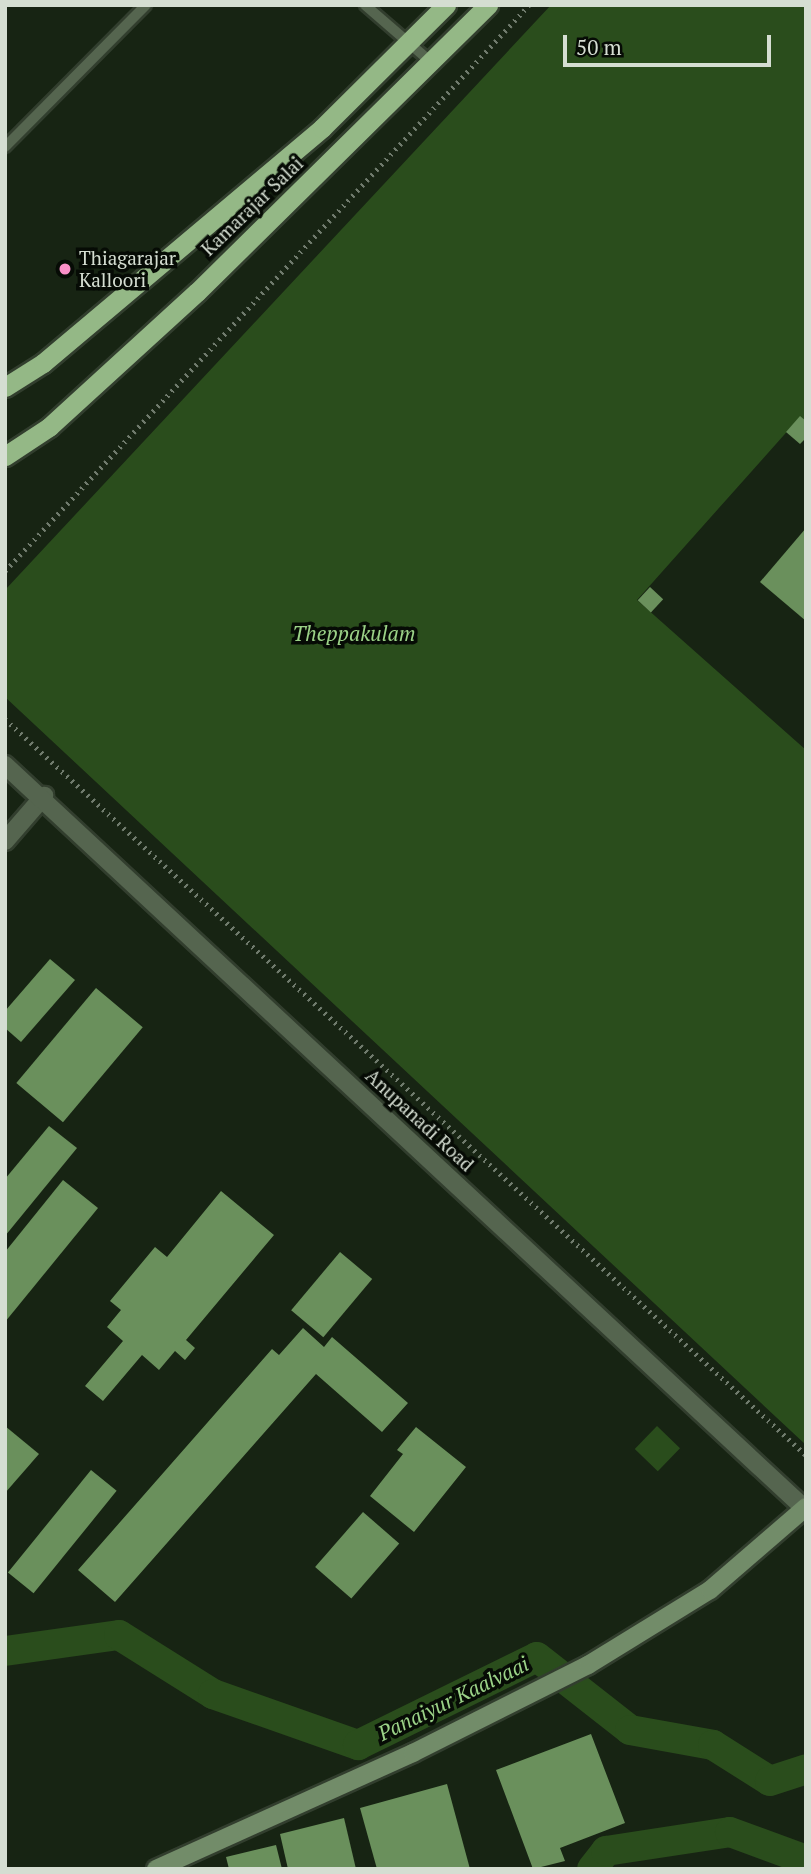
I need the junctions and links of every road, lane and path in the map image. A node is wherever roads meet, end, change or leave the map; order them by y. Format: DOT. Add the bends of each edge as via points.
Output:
graph roads {
  1 [pos="146,5"];
  2 [pos="365,5"];
  3 [pos="446,5"];
  4 [pos="488,5"];
  5 [pos="529,5"];
  6 [pos="411,41"];
  7 [pos="431,62"];
  8 [pos="5,147"];
  9 [pos="5,387"];
  10 [pos="5,456"];
  11 [pos="5,571"];
  12 [pos="5,719"];
  13 [pos="5,765"];
  14 [pos="44,796"];
  15 [pos="5,841"];
  16 [pos="806,1455"];
  17 [pos="805,1508"];
  18 [pos="156,1869"];
  1 -- 8 [label="lane"];
  2 -- 6 [label="lane"];
  3 -- 6 [label="highway, Kamarajar Salai"];
  4 -- 7 [label="highway, Kamarajar Salai"];
  5 -- 11 [label="path"];
  6 -- 7 [label="lane"];
  6 -- 9 [label="highway, Kamarajar Salai" via="322,128 43,363"];
  7 -- 10 [label="highway, Kamarajar Salai" via="197,292 49,427"];
  12 -- 16 [label="path"];
  13 -- 14 [label="street, Anupanadi Road"];
  14 -- 15 [label="street"];
  14 -- 17 [label="street, Anupanadi Road"];
  17 -- 18 [label="main road" via="710,1590 588,1665 413,1753"];
}
